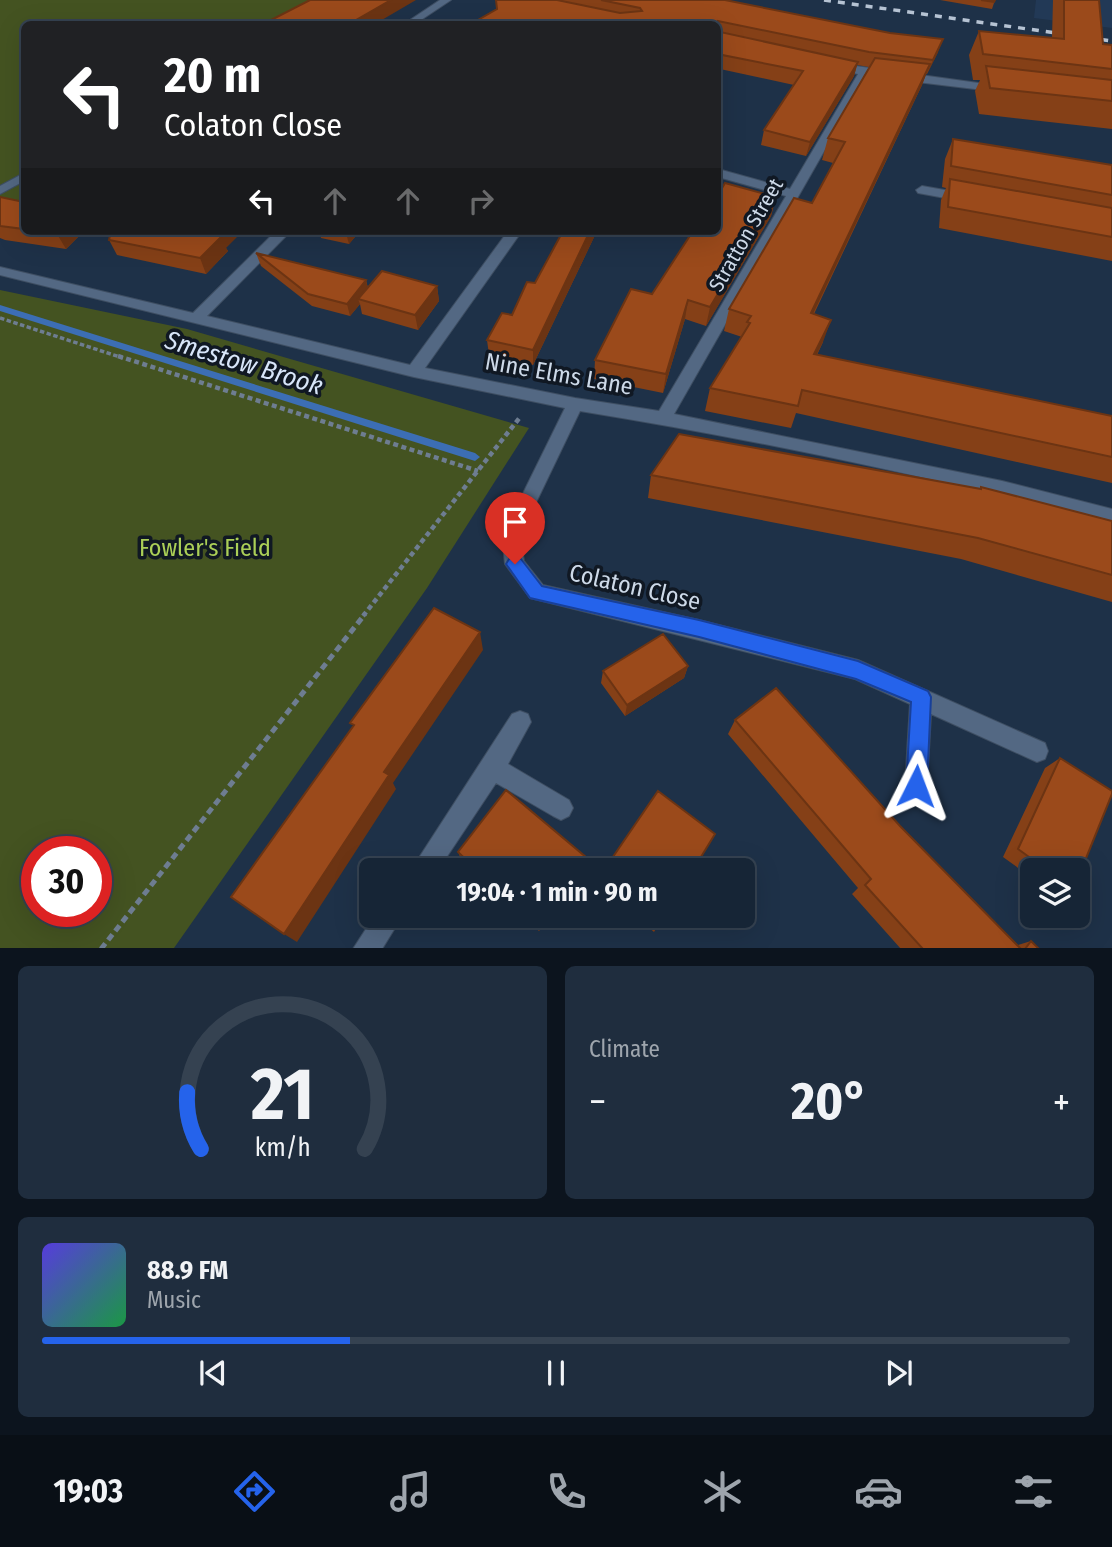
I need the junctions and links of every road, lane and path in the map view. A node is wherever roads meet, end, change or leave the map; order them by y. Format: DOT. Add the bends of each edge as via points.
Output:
graph roads {
  1 [pos="443,2"];
  2 [pos="414,21"];
  3 [pos="824,64"];
  4 [pos="864,72"];
  5 [pos="1016,90"];
  6 [pos="721,174"];
  7 [pos="21,178"];
  8 [pos="922,190"];
  9 [pos="0,191"];
  10 [pos="794,194"];
  11 [pos="976,200"];
  12 [pos="280,235"];
  13 [pos="512,235"];
  14 [pos="0,271"];
  15 [pos="0,318"];
  16 [pos="196,318"];
  17 [pos="414,371"];
  18 [pos="536,396"];
  19 [pos="575,404"];
  20 [pos="663,418"];
  21 [pos="478,471"];
  22 [pos="1112,516"];
  23 [pos="921,697"];
  24 [pos="520,722"];
  25 [pos="1037,751"];
  26 [pos="493,768"];
  27 [pos="916,786"];
  28 [pos="561,808"];
  29 [pos="431,858"];
  30 [pos="381,928"];
  31 [pos="101,948"];
  32 [pos="366,948"];
  1 -- 2 [label="street"];
  3 -- 4 [label="street"];
  4 -- 5 [label="street"];
  4 -- 10 [label="street, Stratton Street"];
  6 -- 10 [label="street"];
  7 -- 9 [label="lane"];
  8 -- 11 [label="street"];
  10 -- 20 [label="street, Stratton Street"];
  12 -- 16 [label="street"];
  13 -- 17 [label="street"];
  14 -- 16 [label="street, Nine Elms Lane"];
  15 -- 21 [label="path"];
  16 -- 17 [label="street, Nine Elms Lane"];
  17 -- 18 [label="street, Nine Elms Lane"];
  18 -- 19 [label="street, Nine Elms Lane"];
  18 -- 21 [label="path"];
  19 -- 20 [label="street, Nine Elms Lane"];
  19 -- 23 [label="street, Colaton Close" via="512,536 515,564 537,592 858,670"];
  20 -- 22 [label="street, Nine Elms Lane" via="1002,488"];
  21 -- 31 [label="path"];
  23 -- 25 [label="street, Colaton Close"];
  23 -- 27 [label="street"];
  24 -- 26 [label="street"];
  26 -- 28 [label="street"];
  26 -- 29 [label="street"];
  30 -- 32 [label="street"];
}
